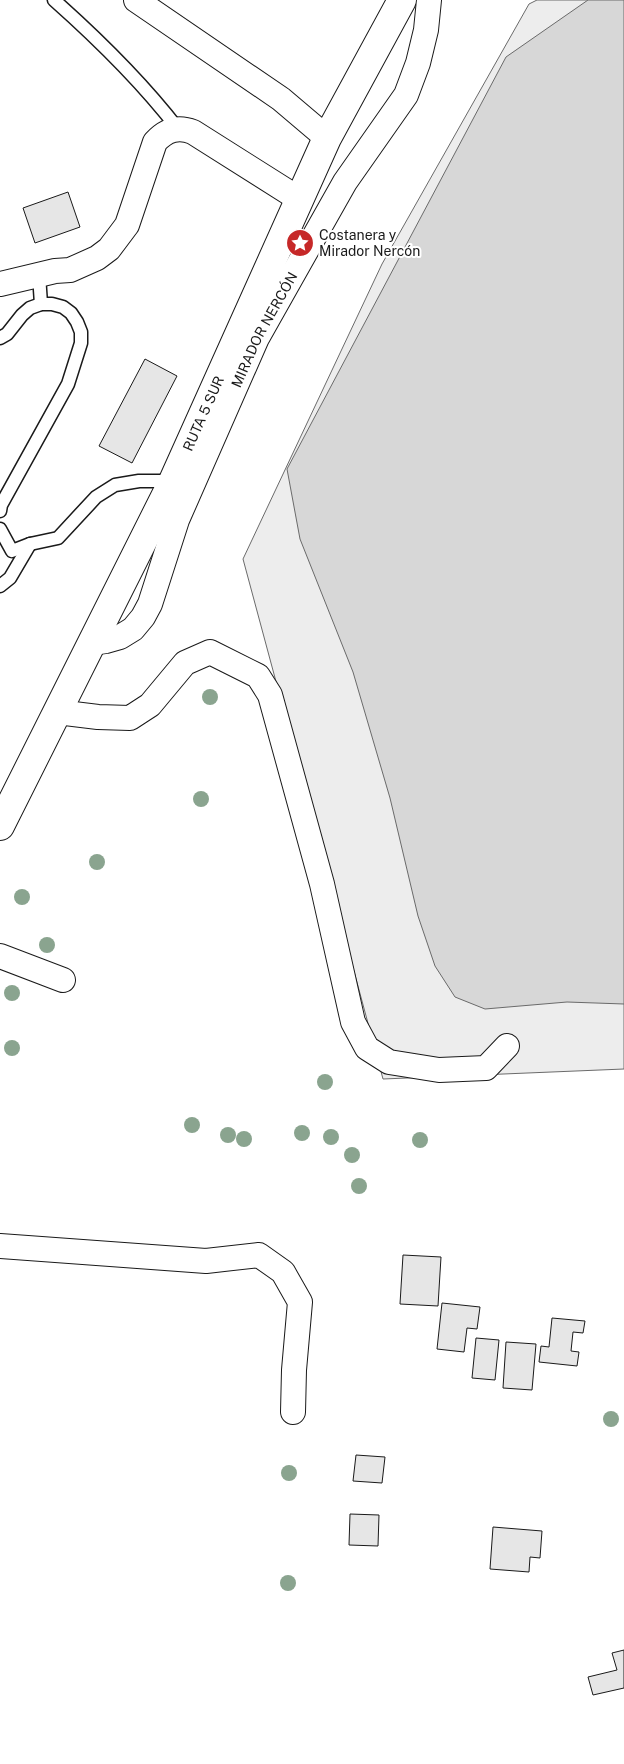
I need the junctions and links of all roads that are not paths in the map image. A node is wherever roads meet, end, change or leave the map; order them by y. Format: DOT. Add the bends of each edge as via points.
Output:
graph roads {
  1 [pos="54,0"];
  2 [pos="136,0"];
  3 [pos="402,0"];
  4 [pos="429,0"];
  5 [pos="178,129"];
  6 [pos="327,138"];
  7 [pos="299,199"];
  8 [pos="39,275"];
  9 [pos="0,284"];
  10 [pos="41,304"];
  11 [pos="0,338"];
  12 [pos="173,481"];
  13 [pos="0,511"];
  14 [pos="0,529"];
  15 [pos="30,544"];
  16 [pos="0,586"];
  17 [pos="92,643"];
  18 [pos="57,712"];
  19 [pos="2,819"];
  20 [pos="0,956"];
  21 [pos="63,980"];
  22 [pos="507,1046"];
  23 [pos="0,1246"];
  24 [pos="293,1412"];
  1 -- 5 [label="lane" via="136,78"];
  2 -- 6 [label="street" via="281,99"];
  3 -- 6 [label="highway, RUTA 5 SUR"];
  4 -- 17 [label="street, MIRADOR NERCÓN" via="418,63 406,94 345,182 257,338 178,520 150,604 132,629 106,642"];
  5 -- 7 [label="street" via="193,132"];
  5 -- 8 [label="street" via="162,134 155,142 127,225 109,249 84,265"];
  6 -- 7 [label="highway, RUTA 5 SUR"];
  7 -- 12 [label="highway, RUTA 5 SUR"];
  8 -- 9 [label="street"];
  8 -- 10 [label="lane"];
  10 -- 11 [label="lane" via="26,311"];
  10 -- 13 [label="lane" via="62,307 71,313 81,332 81,343 68,384"];
  12 -- 15 [label="lane" via="115,485 96,497 58,538"];
  12 -- 17 [label="highway, RUTA 5 SUR"];
  14 -- 15 [label="lane" via="12,551"];
  15 -- 16 [label="lane" via="10,578"];
  17 -- 18 [label="highway, RUTA 5 SUR"];
  18 -- 19 [label="highway, RUTA 5 SUR"];
  18 -- 22 [label="street" via="130,718 150,705 185,663 210,652 258,676 270,695 322,884 354,1022 367,1048 389,1062 439,1070 486,1068"];
  20 -- 21 [label="street"];
  23 -- 24 [label="street" via="206,1261 259,1255 283,1272 300,1302"];
}
